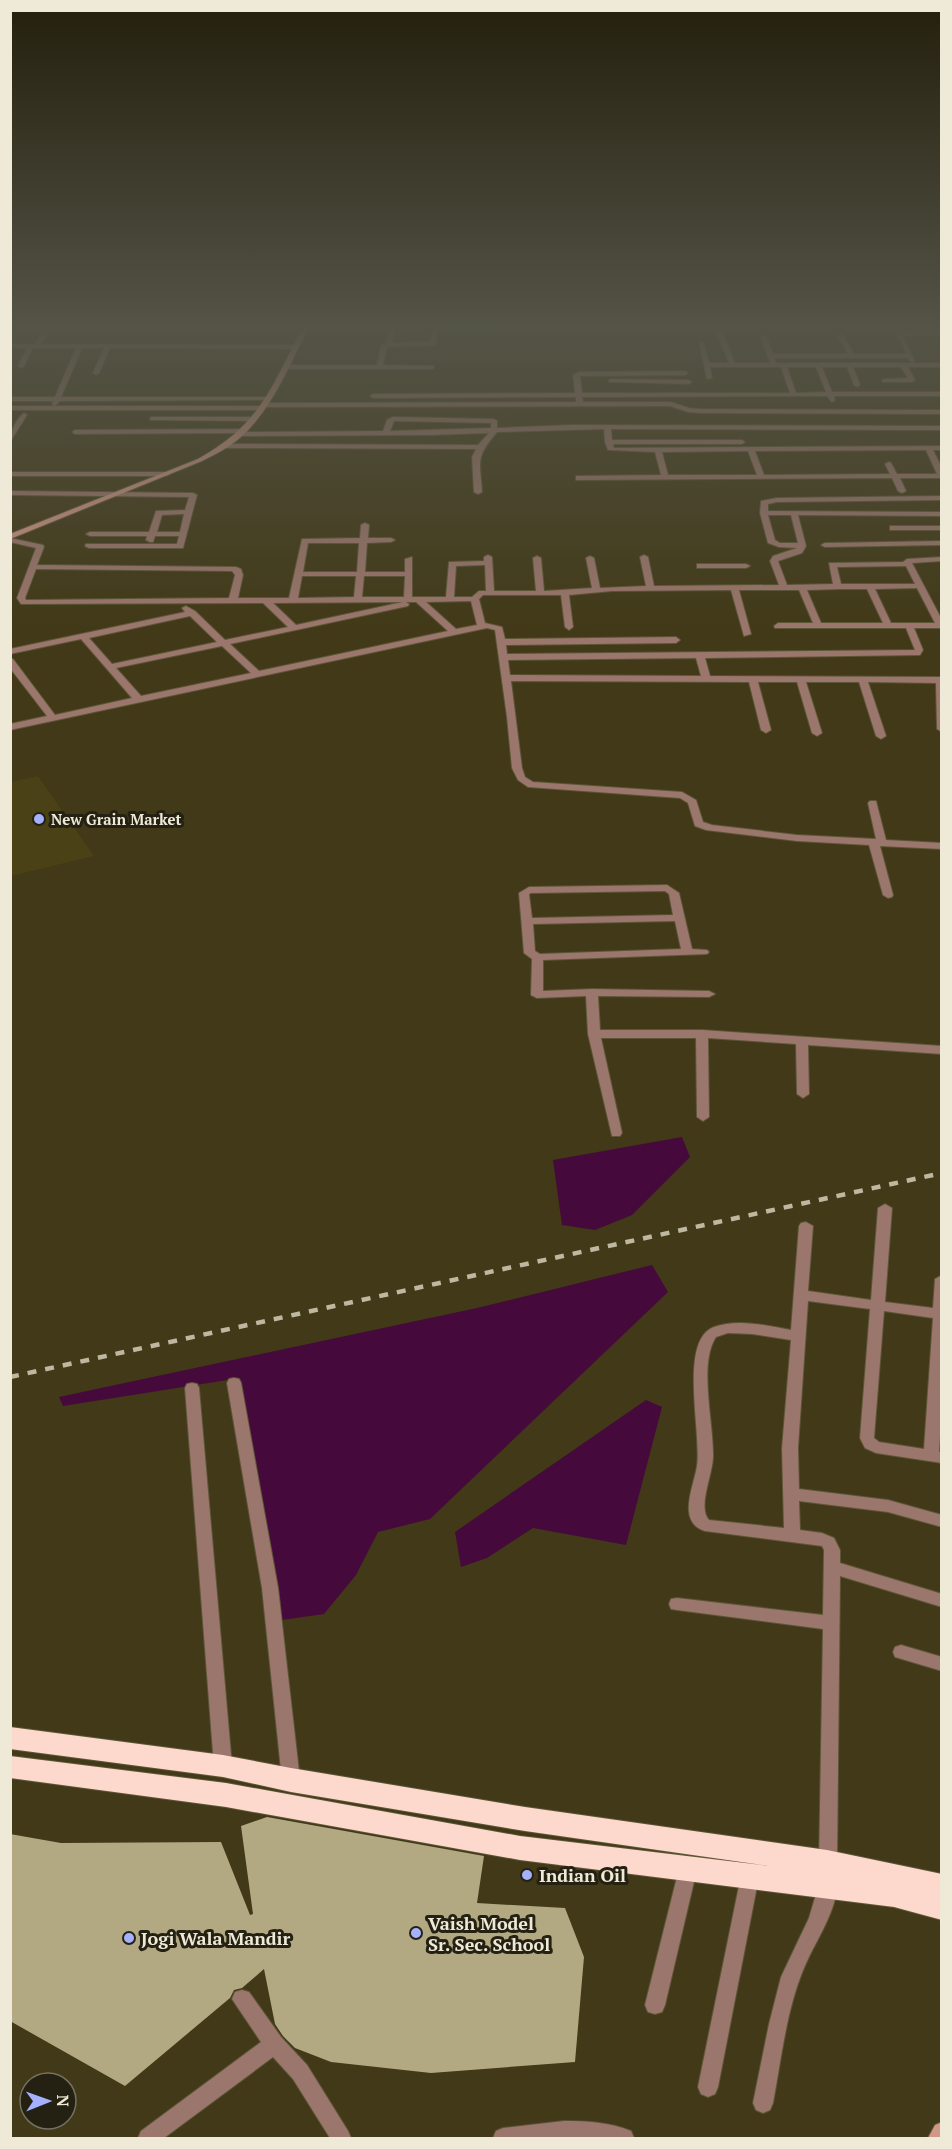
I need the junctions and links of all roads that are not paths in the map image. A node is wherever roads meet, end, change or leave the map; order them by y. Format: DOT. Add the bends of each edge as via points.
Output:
graph roads {
  1 [pos="247,429"];
  2 [pos="387,429"];
  3 [pos="433,429"];
  4 [pos="539,429"];
  5 [pos="607,429"];
  6 [pos="494,431"];
  7 [pos="75,432"];
  8 [pos="244,433"];
  9 [pos="432,433"];
  10 [pos="386,434"];
  11 [pos="608,442"];
  12 [pos="227,446"];
  13 [pos="480,447"];
  14 [pos="928,448"];
  15 [pos="942,448"];
  16 [pos="854,453"];
  17 [pos="659,454"];
  18 [pos="753,454"];
  19 [pos="932,456"];
  20 [pos="889,464"];
  21 [pos="10,474"];
  22 [pos="166,474"];
  23 [pos="895,476"];
  24 [pos="942,476"];
  25 [pos="665,477"];
  26 [pos="761,477"];
  27 [pos="579,478"];
  28 [pos="815,484"];
  29 [pos="902,491"];
  30 [pos="478,492"];
  31 [pos="10,493"];
  32 [pos="119,494"];
  33 [pos="942,498"];
  34 [pos="768,501"];
  35 [pos="189,512"];
  36 [pos="764,513"];
  37 [pos="795,513"];
  38 [pos="942,514"];
  39 [pos="364,525"];
  40 [pos="893,528"];
  41 [pos="942,528"];
  42 [pos="90,534"];
  43 [pos="151,534"];
  44 [pos="183,534"];
  45 [pos="10,539"];
  46 [pos="362,540"];
  47 [pos="391,540"];
  48 [pos="942,543"];
  49 [pos="825,545"];
  50 [pos="89,546"];
  51 [pos="148,546"];
  52 [pos="164,546"];
  53 [pos="802,546"];
  54 [pos="644,557"];
  55 [pos="537,558"];
  56 [pos="590,558"];
  57 [pos="409,559"];
  58 [pos="942,559"];
  59 [pos="909,564"];
  60 [pos="746,566"];
  61 [pos="32,567"];
  62 [pos="158,568"];
  63 [pos="298,574"];
  64 [pos="359,574"];
  65 [pos="409,574"];
  66 [pos="920,586"];
  67 [pos="706,588"];
  68 [pos="734,588"];
  69 [pos="784,588"];
  70 [pos="802,588"];
  71 [pos="838,588"];
  72 [pos="871,588"];
  73 [pos="651,589"];
  74 [pos="596,590"];
  75 [pos="490,593"];
  76 [pos="540,593"];
  77 [pos="565,593"];
  78 [pos="358,599"];
  79 [pos="408,599"];
  80 [pos="450,599"];
  81 [pos="475,599"];
  82 [pos="233,600"];
  83 [pos="265,600"];
  84 [pos="293,600"];
  85 [pos="422,600"];
  86 [pos="179,601"];
  87 [pos="24,602"];
  88 [pos="10,604"];
  89 [pos="192,614"];
  90 [pos="888,625"];
  91 [pos="909,625"];
  92 [pos="941,625"];
  93 [pos="481,626"];
  94 [pos="778,626"];
  95 [pos="818,626"];
  96 [pos="569,627"];
  97 [pos="294,628"];
  98 [pos="453,631"];
  99 [pos="747,634"];
  100 [pos="83,636"];
  101 [pos="676,640"];
  102 [pos="222,642"];
  103 [pos="502,642"];
  104 [pos="10,652"];
  105 [pos="700,655"];
  106 [pos="504,657"];
  107 [pos="10,661"];
  108 [pos="110,667"];
  109 [pos="257,674"];
  110 [pos="507,678"];
  111 [pos="25,679"];
  112 [pos="753,679"];
  113 [pos="706,680"];
  114 [pos="801,680"];
  115 [pos="863,680"];
  116 [pos="941,680"];
  117 [pos="10,682"];
  118 [pos="138,699"];
  119 [pos="941,711"];
  120 [pos="53,717"];
  121 [pos="10,727"];
  122 [pos="942,729"];
  123 [pos="766,730"];
  124 [pos="817,733"];
  125 [pos="881,736"];
  126 [pos="873,803"];
  127 [pos="878,843"];
  128 [pos="942,846"];
  129 [pos="888,895"];
  130 [pos="680,918"];
  131 [pos="527,921"];
  132 [pos="687,952"];
  133 [pos="703,952"];
  134 [pos="538,957"];
  135 [pos="592,992"];
  136 [pos="709,994"];
  137 [pos="594,1034"];
  138 [pos="702,1034"];
  139 [pos="802,1040"];
  140 [pos="942,1050"];
  141 [pos="803,1094"];
  142 [pos="703,1117"];
  143 [pos="616,1133"];
  144 [pos="885,1208"];
  145 [pos="806,1226"];
  146 [pos="942,1280"];
  147 [pos="800,1295"];
  148 [pos="878,1305"];
  149 [pos="940,1314"];
  150 [pos="797,1336"];
  151 [pos="234,1383"];
  152 [pos="192,1388"];
  153 [pos="936,1457"];
  154 [pos="791,1494"];
  155 [pos="942,1521"];
  156 [pos="792,1536"];
  157 [pos="831,1567"];
  158 [pos="942,1601"];
  159 [pos="677,1605"];
  160 [pos="831,1623"];
  161 [pos="901,1652"];
  162 [pos="942,1664"];
  163 [pos="10,1738"];
  164 [pos="223,1766"];
  165 [pos="10,1767"];
  166 [pos="291,1780"];
  167 [pos="688,1869"];
  168 [pos="828,1874"];
  169 [pos="750,1876"];
  170 [pos="942,1887"];
  171 [pos="942,1907"];
  172 [pos="242,2000"];
  173 [pos="656,2005"];
  174 [pos="274,2044"];
  175 [pos="708,2087"];
  176 [pos="763,2103"];
  177 [pos="942,2132"];
  178 [pos="148,2138"];
  179 [pos="341,2139"];
  180 [pos="503,2139"];
  181 [pos="624,2139"];
  182 [pos="938,2139"];
  1 -- 8 [label="street"];
  2 -- 10 [label="street"];
  3 -- 9 [label="street"];
  4 -- 6 [label="street"];
  5 -- 11 [label="street"];
  6 -- 9 [label="street"];
  6 -- 13 [label="street"];
  7 -- 8 [label="street"];
  8 -- 10 [label="street"];
  8 -- 12 [label="street"];
  9 -- 10 [label="street"];
  11 -- 16 [label="street" via="844,442"];
  11 -- 17 [label="street" via="611,450"];
  12 -- 13 [label="street"];
  12 -- 22 [label="street"];
  13 -- 30 [label="street" via="476,457"];
  14 -- 15 [label="street"];
  14 -- 16 [label="street"];
  14 -- 19 [label="street"];
  16 -- 18 [label="street"];
  16 -- 19 [label="street"];
  17 -- 18 [label="street"];
  17 -- 25 [label="street"];
  18 -- 26 [label="street"];
  19 -- 24 [label="street"];
  20 -- 23 [label="street"];
  21 -- 22 [label="street"];
  22 -- 32 [label="street"];
  23 -- 24 [label="street"];
  23 -- 28 [label="street"];
  23 -- 29 [label="street"];
  25 -- 26 [label="street"];
  25 -- 27 [label="street"];
  26 -- 28 [label="street"];
  28 -- 34 [label="street" via="772,493"];
  31 -- 32 [label="street"];
  32 -- 35 [label="street" via="193,495"];
  32 -- 45 [label="street"];
  33 -- 34 [label="street"];
  34 -- 36 [label="street"];
  35 -- 43 [label="street" via="159,513"];
  35 -- 44 [label="street"];
  36 -- 37 [label="street"];
  36 -- 53 [label="street" via="771,541"];
  37 -- 38 [label="street"];
  37 -- 53 [label="street"];
  39 -- 46 [label="street"];
  40 -- 41 [label="street"];
  42 -- 43 [label="street"];
  43 -- 44 [label="street"];
  43 -- 51 [label="street"];
  44 -- 52 [label="street" via="180,546"];
  45 -- 61 [label="street" via="40,547"];
  46 -- 47 [label="street"];
  46 -- 63 [label="street" via="305,541"];
  46 -- 64 [label="street"];
  48 -- 49 [label="street"];
  50 -- 51 [label="street"];
  51 -- 52 [label="street"];
  52 -- 62 [label="street"];
  53 -- 69 [label="street" via="774,561"];
  54 -- 73 [label="street"];
  55 -- 76 [label="street"];
  56 -- 74 [label="street"];
  57 -- 65 [label="street"];
  58 -- 59 [label="street" via="910,559"];
  59 -- 66 [label="street"];
  59 -- 71 [label="street" via="832,565"];
  60 -- 67 [label="street" via="699,563"];
  61 -- 62 [label="street"];
  61 -- 87 [label="street" via="21,598"];
  62 -- 82 [label="street" via="238,571"];
  63 -- 64 [label="street"];
  63 -- 84 [label="street"];
  64 -- 65 [label="street"];
  64 -- 78 [label="street"];
  65 -- 79 [label="street"];
  66 -- 72 [label="street"];
  66 -- 92 [label="street"];
  67 -- 68 [label="street"];
  67 -- 73 [label="street"];
  68 -- 69 [label="street"];
  68 -- 99 [label="street"];
  69 -- 70 [label="street"];
  70 -- 71 [label="street"];
  70 -- 95 [label="street"];
  71 -- 72 [label="street"];
  72 -- 90 [label="street"];
  73 -- 74 [label="street"];
  74 -- 77 [label="street"];
  75 -- 76 [label="street"];
  75 -- 80 [label="street" via="489,560 452,564"];
  75 -- 81 [label="street" via="478,594"];
  76 -- 77 [label="street"];
  77 -- 96 [label="street"];
  78 -- 79 [label="street"];
  78 -- 84 [label="street"];
  79 -- 85 [label="street"];
  80 -- 81 [label="street"];
  80 -- 85 [label="street"];
  81 -- 93 [label="street"];
  82 -- 83 [label="street"];
  82 -- 86 [label="street"];
  83 -- 84 [label="street"];
  83 -- 97 [label="street"];
  85 -- 97 [label="street"];
  85 -- 98 [label="street"];
  86 -- 87 [label="street"];
  86 -- 89 [label="street"];
  87 -- 88 [label="street"];
  89 -- 100 [label="street"];
  89 -- 102 [label="street"];
  90 -- 91 [label="street"];
  90 -- 95 [label="street"];
  91 -- 92 [label="street"];
  91 -- 105 [label="street" via="917,653"];
  93 -- 98 [label="street"];
  93 -- 103 [label="street" via="497,627"];
  94 -- 95 [label="street"];
  97 -- 102 [label="street"];
  98 -- 109 [label="street"];
  100 -- 104 [label="street"];
  100 -- 108 [label="street"];
  101 -- 103 [label="street"];
  102 -- 108 [label="street"];
  102 -- 109 [label="street"];
  103 -- 106 [label="street"];
  105 -- 106 [label="street"];
  105 -- 113 [label="street"];
  106 -- 110 [label="street"];
  107 -- 111 [label="street"];
  108 -- 118 [label="street"];
  109 -- 118 [label="street"];
  110 -- 113 [label="street"];
  110 -- 127 [label="street" via="517,768 521,778 531,785 682,795 693,802 703,827"];
  111 -- 117 [label="street"];
  111 -- 120 [label="street"];
  112 -- 113 [label="street"];
  112 -- 114 [label="street"];
  112 -- 123 [label="street"];
  114 -- 115 [label="street"];
  114 -- 124 [label="street"];
  115 -- 116 [label="street"];
  115 -- 125 [label="street"];
  116 -- 119 [label="street"];
  118 -- 120 [label="street"];
  119 -- 122 [label="street"];
  120 -- 121 [label="street"];
  126 -- 127 [label="street"];
  127 -- 128 [label="street"];
  127 -- 129 [label="street"];
  130 -- 131 [label="street"];
  130 -- 131 [label="street" via="674,893 667,888 580,889 526,891"];
  130 -- 132 [label="street"];
  131 -- 134 [label="street" via="530,953"];
  132 -- 133 [label="street"];
  132 -- 134 [label="street"];
  134 -- 135 [label="street" via="537,994"];
  135 -- 136 [label="street"];
  135 -- 137 [label="street"];
  137 -- 138 [label="street"];
  137 -- 143 [label="street"];
  138 -- 139 [label="street"];
  138 -- 142 [label="street"];
  139 -- 140 [label="street"];
  139 -- 141 [label="street"];
  144 -- 148 [label="street"];
  145 -- 147 [label="street"];
  146 -- 149 [label="street"];
  147 -- 148 [label="street"];
  147 -- 150 [label="street"];
  148 -- 149 [label="street"];
  148 -- 153 [label="street" via="867,1438 876,1447"];
  149 -- 153 [label="street"];
  150 -- 154 [label="street"];
  150 -- 156 [label="street" via="740,1328 711,1334 702,1368 705,1465 697,1514 700,1522 710,1526"];
  151 -- 166 [label="street" via="270,1588"];
  152 -- 164 [label="street"];
  154 -- 155 [label="street" via="888,1506"];
  154 -- 156 [label="street"];
  156 -- 157 [label="street" via="828,1542 832,1550"];
  157 -- 158 [label="street"];
  157 -- 160 [label="street"];
  159 -- 160 [label="street"];
  160 -- 168 [label="street"];
  161 -- 162 [label="street"];
  163 -- 164 [label="highway"];
  164 -- 166 [label="highway"];
  165 -- 167 [label="highway" via="226,1795 520,1848"];
  166 -- 168 [label="highway"];
  167 -- 169 [label="highway"];
  167 -- 173 [label="street"];
  168 -- 169 [label="highway"];
  168 -- 170 [label="highway"];
  168 -- 171 [label="highway"];
  168 -- 176 [label="street" via="816,1921 782,2010"];
  169 -- 175 [label="street"];
  172 -- 174 [label="street"];
  174 -- 178 [label="street"];
  174 -- 179 [label="street" via="300,2072"];
  177 -- 182 [label="street"];
  180 -- 181 [label="street" via="551,2130 608,2134"];
}
